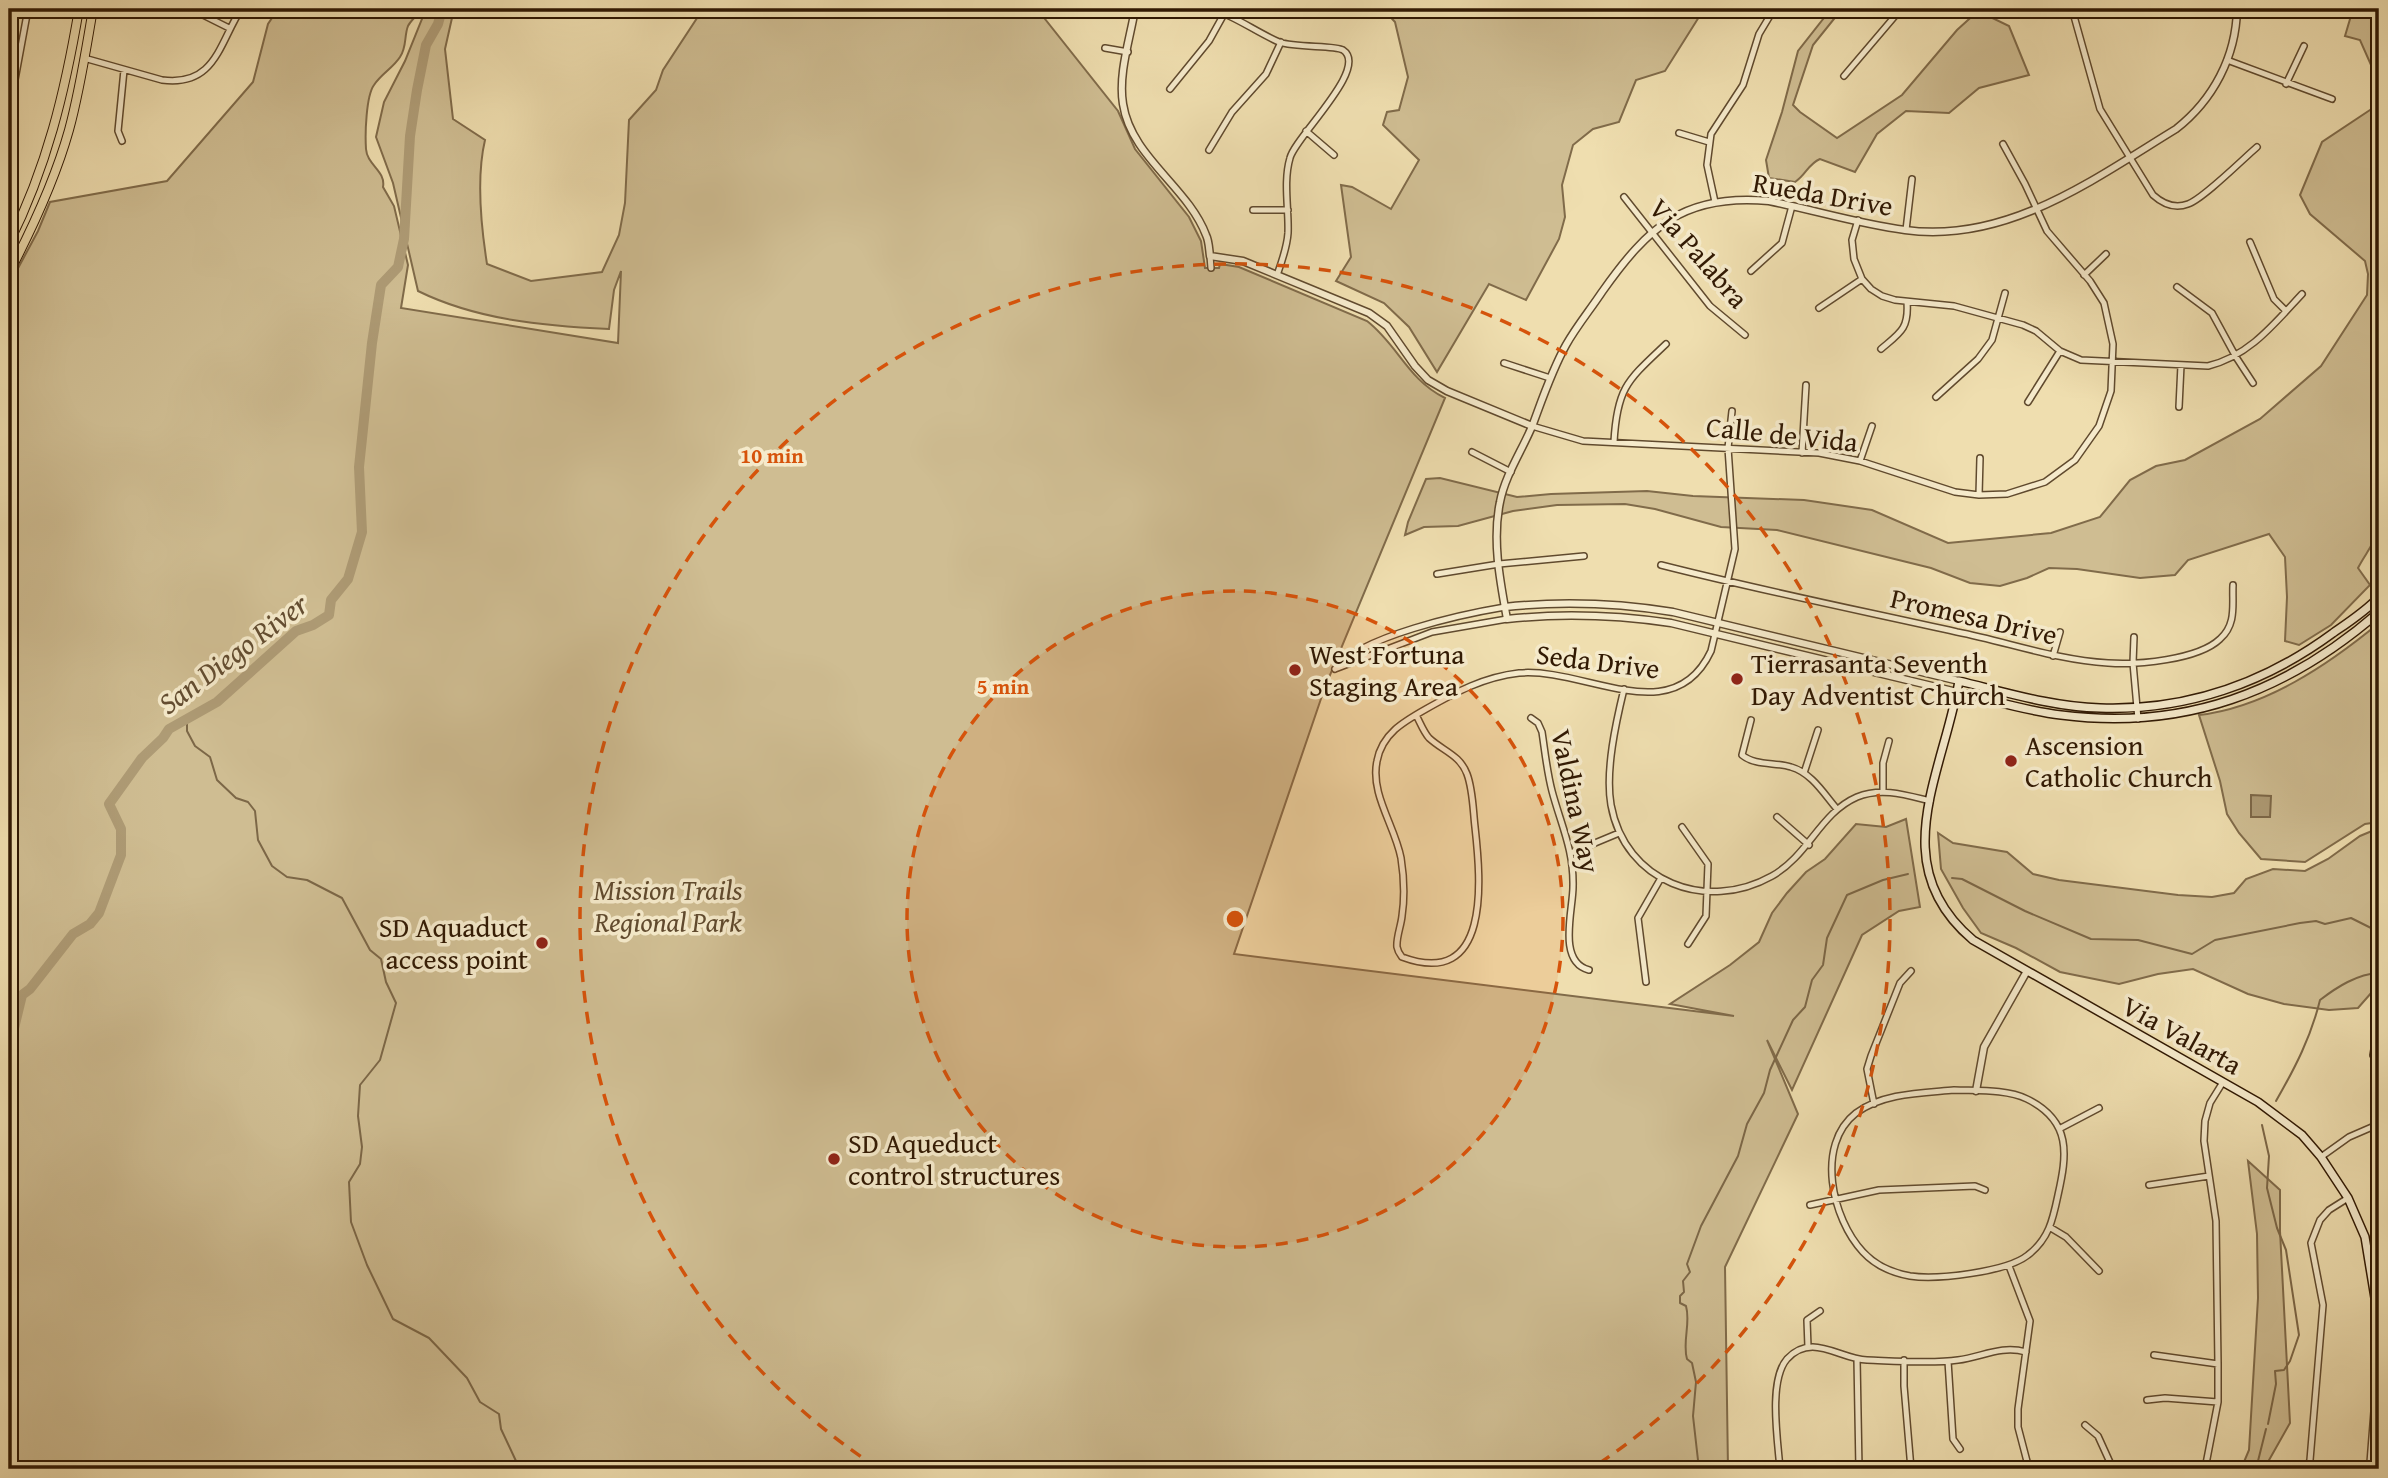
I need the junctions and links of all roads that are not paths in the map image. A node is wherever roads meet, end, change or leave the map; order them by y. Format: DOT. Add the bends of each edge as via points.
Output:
graph roads {
  1 [pos="28,9"];
  2 [pos="79,9"];
  3 [pos="93,9"];
  4 [pos="191,9"];
  5 [pos="241,9"];
  6 [pos="1135,9"];
  7 [pos="1212,9"];
  8 [pos="1774,9"];
  9 [pos="1900,9"];
  10 [pos="2072,9"];
  11 [pos="2237,9"];
  12 [pos="1224,14"];
  13 [pos="229,28"];
  14 [pos="1281,42"];
  15 [pos="2304,46"];
  16 [pos="1105,48"];
  17 [pos="1128,52"];
  18 [pos="84,58"];
  19 [pos="2227,60"];
  20 [pos="124,70"];
  21 [pos="1844,76"];
  22 [pos="2286,84"];
  23 [pos="1170,89"];
  24 [pos="2332,99"];
  25 [pos="9,113"];
  26 [pos="1306,131"];
  27 [pos="1679,133"];
  28 [pos="122,141"];
  29 [pos="1709,142"];
  30 [pos="2003,144"];
  31 [pos="2257,147"];
  32 [pos="1209,150"];
  33 [pos="1334,155"];
  34 [pos="2130,157"];
  35 [pos="1912,179"];
  36 [pos="1624,197"];
  37 [pos="1715,202"];
  38 [pos="1792,206"];
  39 [pos="1253,210"];
  40 [pos="1288,210"];
  41 [pos="2037,210"];
  42 [pos="1858,220"];
  43 [pos="1906,230"];
  44 [pos="1651,232"];
  45 [pos="2250,242"];
  46 [pos="9,243"];
  47 [pos="2106,254"];
  48 [pos="1210,256"];
  49 [pos="1211,268"];
  50 [pos="1751,271"];
  51 [pos="9,273"];
  52 [pos="1276,275"];
  53 [pos="2084,275"];
  54 [pos="1862,279"];
  55 [pos="2177,287"];
  56 [pos="2005,293"];
  57 [pos="2302,294"];
  58 [pos="1907,302"];
  59 [pos="1819,308"];
  60 [pos="2286,311"];
  61 [pos="1999,318"];
  62 [pos="1745,335"];
  63 [pos="1666,344"];
  64 [pos="1881,349"];
  65 [pos="2060,351"];
  66 [pos="2236,357"];
  67 [pos="2113,362"];
  68 [pos="1504,363"];
  69 [pos="2181,365"];
  70 [pos="1550,378"];
  71 [pos="2253,383"];
  72 [pos="1806,384"];
  73 [pos="1936,397"];
  74 [pos="2028,402"];
  75 [pos="2179,407"];
  76 [pos="1731,411"];
  77 [pos="1532,426"];
  78 [pos="1872,426"];
  79 [pos="1614,442"];
  80 [pos="1728,448"];
  81 [pos="1472,452"];
  82 [pos="1802,453"];
  83 [pos="1980,458"];
  84 [pos="1860,461"];
  85 [pos="1511,472"];
  86 [pos="1979,495"];
  87 [pos="1584,556"];
  88 [pos="1499,564"];
  89 [pos="1661,565"];
  90 [pos="1437,574"];
  91 [pos="1728,582"];
  92 [pos="2233,585"];
  93 [pos="2379,597"];
  94 [pos="1505,607"];
  95 [pos="2379,612"];
  96 [pos="1507,619"];
  97 [pos="1718,624"];
  98 [pos="2060,632"];
  99 [pos="1715,635"];
  100 [pos="2134,637"];
  101 [pos="2053,656"];
  102 [pos="2133,663"];
  103 [pos="2253,680"];
  104 [pos="1959,681"];
  105 [pos="1624,689"];
  106 [pos="1957,692"];
  107 [pos="2242,697"];
  108 [pos="2137,708"];
  109 [pos="1416,715"];
  110 [pos="1531,718"];
  111 [pos="2138,719"];
  112 [pos="1751,720"];
  113 [pos="1818,730"];
  114 [pos="1889,741"];
  115 [pos="1804,773"];
  116 [pos="1882,792"];
  117 [pos="1930,801"];
  118 [pos="1837,809"];
  119 [pos="1777,817"];
  120 [pos="1682,827"];
  121 [pos="1619,833"];
  122 [pos="1809,845"];
  123 [pos="1571,853"];
  124 [pos="1661,878"];
  125 [pos="1708,892"];
  126 [pos="1688,944"];
  127 [pos="1589,970"];
  128 [pos="1911,971"];
  129 [pos="2027,971"];
  130 [pos="1646,982"];
  131 [pos="2379,1038"];
  132 [pos="2373,1055"];
  133 [pos="2223,1082"];
  134 [pos="1976,1091"];
  135 [pos="1874,1104"];
  136 [pos="2099,1108"];
  137 [pos="2379,1125"];
  138 [pos="2059,1129"];
  139 [pos="2321,1157"];
  140 [pos="2209,1176"];
  141 [pos="2149,1185"];
  142 [pos="1985,1190"];
  143 [pos="1835,1198"];
  144 [pos="2348,1198"];
  145 [pos="1810,1205"];
  146 [pos="2051,1228"];
  147 [pos="2009,1266"];
  148 [pos="2099,1271"];
  149 [pos="1820,1311"];
  150 [pos="1808,1347"];
  151 [pos="2026,1352"];
  152 [pos="2154,1355"];
  153 [pos="1857,1359"];
  154 [pos="1905,1360"];
  155 [pos="1948,1361"];
  156 [pos="2218,1364"];
  157 [pos="2377,1395"];
  158 [pos="2147,1401"];
  159 [pos="2218,1402"];
  160 [pos="2377,1405"];
  161 [pos="2085,1425"];
  162 [pos="1960,1449"];
  163 [pos="1780,1469"];
  164 [pos="1859,1469"];
  165 [pos="1911,1469"];
  166 [pos="2029,1469"];
  167 [pos="2113,1469"];
  168 [pos="2205,1469"];
  169 [pos="2307,1469"];
  170 [pos="2370,1469"];
  1 -- 25 [label="street"];
  2 -- 46 [label="main road" via="55,129"];
  3 -- 18 [label="main road"];
  4 -- 13 [label="street"];
  5 -- 13 [label="street"];
  6 -- 17 [label="street"];
  7 -- 12 [label="street"];
  8 -- 29 [label="street" via="1743,85"];
  9 -- 21 [label="street"];
  10 -- 34 [label="street" via="2096,100"];
  11 -- 19 [label="street, Rueda Drive"];
  12 -- 14 [label="street"];
  12 -- 23 [label="street" via="1209,41"];
  13 -- 20 [label="street" via="220,52 198,75 174,82"];
  14 -- 26 [label="street" via="1339,48 1348,58 1341,87"];
  14 -- 32 [label="street" via="1266,74 1232,112"];
  15 -- 22 [label="street"];
  16 -- 17 [label="street"];
  17 -- 48 [label="street" via="1122,85 1124,112 1139,143 1198,219"];
  18 -- 20 [label="street"];
  18 -- 51 [label="main road" via="69,131 53,179"];
  19 -- 22 [label="street"];
  19 -- 34 [label="street, Rueda Drive" via="2211,93 2191,116"];
  20 -- 28 [label="street" via="118,131"];
  22 -- 24 [label="street"];
  26 -- 33 [label="street"];
  26 -- 40 [label="street" via="1290,156"];
  27 -- 29 [label="street"];
  29 -- 37 [label="street" via="1707,165"];
  30 -- 41 [label="street, Calle de Vida"];
  31 -- 34 [label="street" via="2194,202 2178,206 2156,198"];
  34 -- 41 [label="street, Rueda Drive"];
  35 -- 43 [label="street"];
  36 -- 44 [label="street, Via Palabra"];
  37 -- 38 [label="street, Rueda Drive" via="1750,199"];
  37 -- 44 [label="street, Rueda Drive" via="1679,215"];
  38 -- 42 [label="street, Rueda Drive"];
  38 -- 50 [label="street" via="1782,243"];
  39 -- 40 [label="street"];
  40 -- 52 [label="street" via="1285,254"];
  41 -- 43 [label="street, Rueda Drive" via="1973,229"];
  41 -- 53 [label="street, Calle de Vida" via="2047,231"];
  42 -- 43 [label="street, Rueda Drive"];
  42 -- 54 [label="street" via="1854,259"];
  44 -- 62 [label="street, Via Palabra" via="1710,306"];
  44 -- 70 [label="street, Rueda Drive" via="1625,259 1566,345"];
  45 -- 60 [label="street" via="2274,299"];
  47 -- 53 [label="street"];
  48 -- 49 [label="street"];
  48 -- 52 [label="street, Calle de Vida" via="1243,261"];
  52 -- 77 [label="street, Calle de Vida" via="1369,313 1387,326 1428,380"];
  53 -- 67 [label="street, Calle de Vida" via="2108,313"];
  54 -- 58 [label="street" via="1882,296"];
  54 -- 59 [label="street"];
  55 -- 66 [label="street" via="2212,313"];
  56 -- 61 [label="street"];
  57 -- 60 [label="street"];
  58 -- 61 [label="street" via="1954,306"];
  58 -- 64 [label="street" via="1904,329"];
  60 -- 66 [label="street"];
  61 -- 65 [label="street" via="2036,331"];
  61 -- 73 [label="street" via="1992,340 1978,359"];
  63 -- 79 [label="street" via="1623,389"];
  65 -- 67 [label="street" via="2081,360"];
  65 -- 74 [label="street"];
  66 -- 69 [label="street" via="2208,366"];
  66 -- 71 [label="street"];
  67 -- 69 [label="street"];
  67 -- 86 [label="street, Calle de Vida" via="2105,413 2075,460 2032,487"];
  68 -- 70 [label="street"];
  69 -- 75 [label="street"];
  70 -- 77 [label="street, Rueda Drive"];
  72 -- 82 [label="street"];
  76 -- 80 [label="street, Seda Drive"];
  77 -- 79 [label="street, Calle de Vida" via="1571,439"];
  77 -- 85 [label="street, Rueda Drive"];
  78 -- 84 [label="street"];
  79 -- 80 [label="street, Calle de Vida"];
  80 -- 82 [label="street, Calle de Vida"];
  80 -- 91 [label="street, Seda Drive" via="1735,549"];
  81 -- 85 [label="street"];
  82 -- 84 [label="street, Calle de Vida"];
  83 -- 86 [label="street"];
  84 -- 86 [label="street, Calle de Vida" via="1955,492"];
  85 -- 88 [label="street, Rueda Drive" via="1497,518"];
  87 -- 88 [label="street"];
  88 -- 90 [label="street"];
  88 -- 94 [label="street, Rueda Drive"];
  89 -- 91 [label="street, Promesa Drive"];
  91 -- 97 [label="street, Seda Drive"];
  91 -- 101 [label="street, Promesa Drive"];
  92 -- 102 [label="street, Promesa Drive" via="2232,619 2210,647"];
  93 -- 103 [label="main road" via="2294,660"];
  94 -- 96 [label="street, Rueda Drive"];
  94 -- 96 [label="street" via="1403,631 1344,659 1335,669 1432,632"];
  94 -- 97 [label="street" via="1630,605"];
  95 -- 107 [label="main road" via="2299,670"];
  96 -- 99 [label="street" via="1569,614 1629,617"];
  97 -- 99 [label="street, Seda Drive"];
  97 -- 104 [label="street"];
  98 -- 101 [label="street"];
  99 -- 105 [label="street, Seda Drive" via="1706,663 1692,679 1658,693"];
  99 -- 106 [label="street"];
  100 -- 102 [label="street"];
  101 -- 102 [label="street, Promesa Drive"];
  102 -- 108 [label="street"];
  103 -- 107 [label="main road"];
  103 -- 108 [label="main road" via="2187,701"];
  104 -- 106 [label="main road, Via Valarta"];
  104 -- 108 [label="main road" via="2056,703"];
  105 -- 109 [label="street, Seda Drive" via="1552,674 1519,673 1466,687"];
  105 -- 121 [label="street" via="1613,739 1611,798"];
  106 -- 111 [label="main road" via="2060,715"];
  106 -- 117 [label="main road, Via Valarta"];
  107 -- 111 [label="main road" via="2190,712"];
  108 -- 111 [label="street"];
  109 -- 109 [label="street, Seda Drive" via="1430,738 1454,755 1467,773 1479,861 1472,934 1461,952 1436,964 1409,959 1397,947 1404,876 1399,845 1375,782 1382,745 1399,724"];
  110 -- 123 [label="street, Valdina Way" via="1542,732 1553,793"];
  112 -- 115 [label="street" via="1742,755"];
  113 -- 115 [label="street"];
  114 -- 116 [label="street"];
  115 -- 118 [label="street"];
  116 -- 117 [label="street"];
  116 -- 118 [label="street" via="1858,797"];
  117 -- 129 [label="main road, Via Valarta" via="1923,841 1926,867 1939,900 1973,940"];
  118 -- 122 [label="street"];
  119 -- 122 [label="street"];
  120 -- 125 [label="street" via="1708,864"];
  121 -- 123 [label="street"];
  121 -- 124 [label="street" via="1635,858"];
  122 -- 125 [label="street" via="1764,880"];
  123 -- 127 [label="street, Valdina Way" via="1571,953 1578,965"];
  124 -- 125 [label="street" via="1682,888"];
  124 -- 130 [label="street" via="1638,918"];
  125 -- 126 [label="street" via="1706,916"];
  128 -- 135 [label="street" via="1900,983 1867,1069"];
  129 -- 133 [label="main road, Via Valarta"];
  129 -- 134 [label="street" via="1984,1047"];
  131 -- 132 [label="street"];
  133 -- 139 [label="main road, Via Valarta" via="2279,1116"];
  133 -- 140 [label="street" via="2205,1121"];
  134 -- 135 [label="street" via="1912,1094"];
  134 -- 138 [label="street" via="2028,1099"];
  135 -- 143 [label="street" via="1850,1119 1835,1142 1831,1166"];
  136 -- 138 [label="street"];
  137 -- 139 [label="street" via="2349,1137"];
  138 -- 146 [label="street" via="2065,1162"];
  139 -- 144 [label="main road, Via Valarta"];
  140 -- 141 [label="street"];
  140 -- 156 [label="street" via="2216,1221"];
  142 -- 143 [label="street" via="1975,1186 1898,1188"];
  143 -- 145 [label="street"];
  143 -- 147 [label="street" via="1858,1246 1895,1272 1922,1277"];
  144 -- 157 [label="main road, Via Valarta" via="2365,1237 2372,1271"];
  144 -- 169 [label="street" via="2320,1220 2311,1243 2323,1305"];
  146 -- 147 [label="street" via="2035,1249"];
  146 -- 148 [label="street"];
  147 -- 151 [label="street" via="2029,1313"];
  149 -- 150 [label="street" via="1807,1320"];
  150 -- 153 [label="street" via="1828,1348"];
  150 -- 163 [label="street" via="1789,1357 1778,1377"];
  151 -- 155 [label="street" via="1999,1349"];
  151 -- 166 [label="street" via="2018,1427"];
  152 -- 156 [label="street"];
  153 -- 154 [label="street"];
  153 -- 164 [label="street"];
  154 -- 155 [label="street"];
  154 -- 165 [label="street"];
  155 -- 162 [label="street" via="1953,1439"];
  156 -- 159 [label="street"];
  157 -- 160 [label="main road, Via Valarta"];
  158 -- 159 [label="street"];
  159 -- 168 [label="street"];
  160 -- 170 [label="street, Via Valarta"];
  161 -- 167 [label="street" via="2098,1436"];
}
